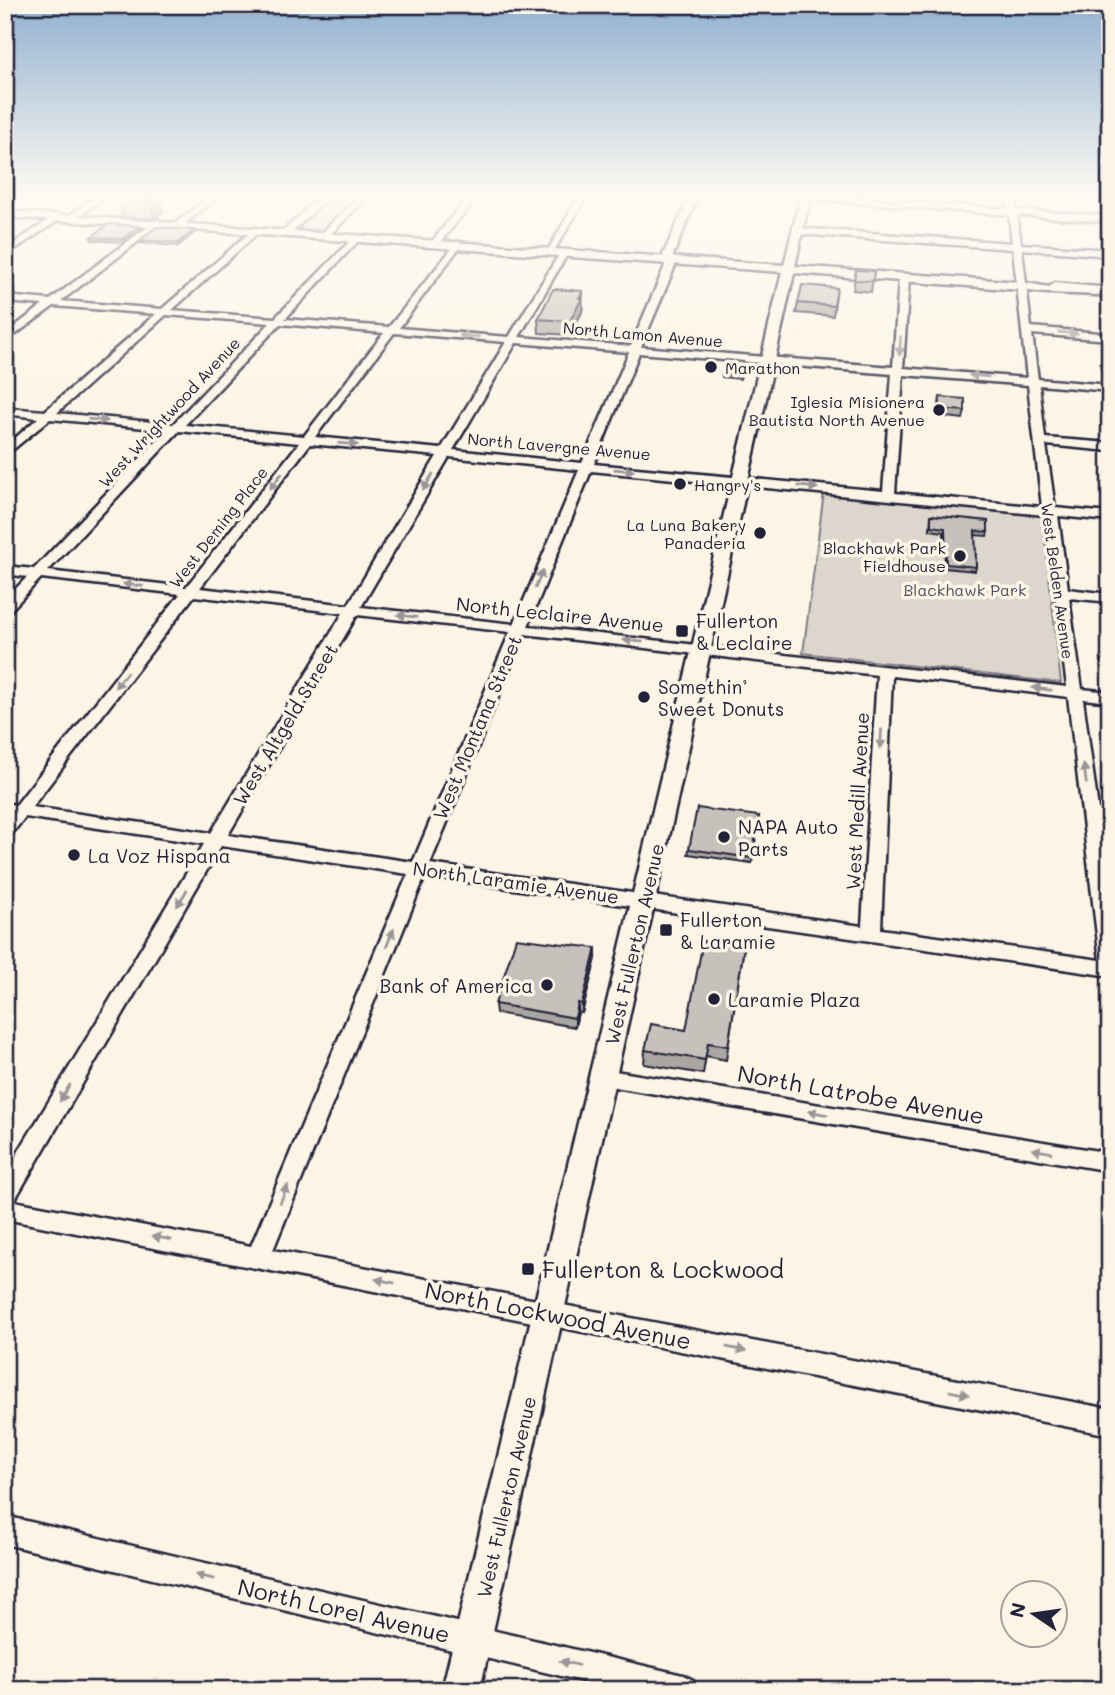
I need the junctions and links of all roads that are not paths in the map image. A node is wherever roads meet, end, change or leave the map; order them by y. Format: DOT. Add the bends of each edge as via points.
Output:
graph roads {
  1 [pos="87,277"];
  2 [pos="203,277"];
  3 [pos="319,277"];
  4 [pos="434,277"];
  5 [pos="549,277"];
  6 [pos="665,277"];
  7 [pos="786,277"];
  8 [pos="892,277"];
  9 [pos="1020,277"];
  10 [pos="904,278"];
  11 [pos="1021,286"];
  12 [pos="1110,292"];
  13 [pos="5,299"];
  14 [pos="53,303"];
  15 [pos="164,312"];
  16 [pos="278,321"];
  17 [pos="392,330"];
  18 [pos="1026,330"];
  19 [pos="1110,337"];
  20 [pos="512,339"];
  21 [pos="5,340"];
  22 [pos="635,349"];
  23 [pos="768,359"];
  24 [pos="898,369"];
  25 [pos="1033,381"];
  26 [pos="1110,388"];
  27 [pos="5,411"];
  28 [pos="48,415"];
  29 [pos="176,428"];
  30 [pos="307,440"];
  31 [pos="1039,441"];
  32 [pos="1110,447"];
  33 [pos="5,453"];
  34 [pos="445,453"];
  35 [pos="586,466"];
  36 [pos="740,481"];
  37 [pos="890,495"];
  38 [pos="1049,511"];
  39 [pos="1110,517"];
  40 [pos="5,570"];
  41 [pos="37,574"];
  42 [pos="190,591"];
  43 [pos="1062,593"];
  44 [pos="1110,598"];
  45 [pos="5,608"];
  46 [pos="352,610"];
  47 [pos="518,628"];
  48 [pos="701,649"];
  49 [pos="885,671"];
  50 [pos="1074,693"];
  51 [pos="1110,697"];
  52 [pos="13,810"];
  53 [pos="1090,814"];
  54 [pos="1110,816"];
  55 [pos="5,831"];
  56 [pos="217,839"];
  57 [pos="418,868"];
  58 [pos="644,900"];
  59 [pos="871,934"];
  60 [pos="1110,966"];
  61 [pos="603,1077"];
  62 [pos="1110,1162"];
  63 [pos="5,1195"];
  64 [pos="5,1209"];
  65 [pos="258,1257"];
  66 [pos="548,1312"];
  67 [pos="1110,1422"];
  68 [pos="5,1530"];
  69 [pos="472,1640"];
  70 [pos="461,1690"];
  71 [pos="683,1690"];
  1 -- 14 [label="street"];
  2 -- 15 [label="street"];
  3 -- 16 [label="street, West Wrightwood Avenue"];
  4 -- 17 [label="street, West Deming Place"];
  5 -- 20 [label="street, West Altgeld Street"];
  6 -- 22 [label="street, West Montana Street"];
  7 -- 23 [label="main road, West Fullerton Avenue"];
  8 -- 10 [label="main road"];
  9 -- 11 [label="street, West Belden Avenue"];
  10 -- 11 [label="main road"];
  10 -- 24 [label="street, one-way"];
  11 -- 12 [label="main road"];
  11 -- 18 [label="street, West Belden Avenue"];
  13 -- 14 [label="street, North Lamon Avenue"];
  14 -- 15 [label="street, North Lamon Avenue"];
  14 -- 21 [label="street"];
  15 -- 16 [label="street, North Lamon Avenue"];
  15 -- 28 [label="street"];
  16 -- 17 [label="street, North Lamon Avenue"];
  16 -- 29 [label="street, West Wrightwood Avenue"];
  20 -- 17 [label="street, North Lamon Avenue, one-way"];
  17 -- 30 [label="street, West Deming Place"];
  18 -- 19 [label="street, one-way"];
  18 -- 25 [label="street, West Belden Avenue"];
  20 -- 22 [label="street, North Lamon Avenue"];
  20 -- 34 [label="street, West Altgeld Street"];
  22 -- 23 [label="street, North Lamon Avenue"];
  22 -- 35 [label="street, West Montana Street"];
  23 -- 24 [label="street, North Lamon Avenue"];
  23 -- 36 [label="main road, West Fullerton Avenue"];
  25 -- 24 [label="street, North Lamon Avenue, one-way"];
  24 -- 37 [label="street"];
  25 -- 26 [label="street, North Lamon Avenue"];
  25 -- 31 [label="street, West Belden Avenue"];
  27 -- 28 [label="street, North Lavergne Avenue"];
  28 -- 29 [label="street, North Lavergne Avenue, one-way"];
  28 -- 33 [label="street"];
  29 -- 30 [label="street, North Lavergne Avenue"];
  29 -- 41 [label="street, West Wrightwood Avenue"];
  30 -- 34 [label="street, North Lavergne Avenue, one-way"];
  30 -- 42 [label="street, West Deming Place, one-way"];
  31 -- 32 [label="street"];
  31 -- 38 [label="street, West Belden Avenue"];
  34 -- 35 [label="street, North Lavergne Avenue"];
  34 -- 46 [label="street, West Altgeld Street, one-way"];
  35 -- 36 [label="street, North Lavergne Avenue, one-way"];
  47 -- 35 [label="street, West Montana Street, one-way"];
  36 -- 37 [label="street, North Lavergne Avenue, one-way"];
  36 -- 48 [label="main road, West Fullerton Avenue"];
  37 -- 38 [label="street, North Lavergne Avenue"];
  38 -- 39 [label="street, North Lavergne Avenue"];
  38 -- 43 [label="street, West Belden Avenue"];
  40 -- 41 [label="street, North Leclaire Avenue"];
  42 -- 41 [label="street, North Leclaire Avenue, one-way"];
  41 -- 45 [label="street, West Wrightwood Avenue"];
  42 -- 46 [label="street, North Leclaire Avenue"];
  42 -- 52 [label="street, West Deming Place, one-way"];
  43 -- 44 [label="street"];
  43 -- 50 [label="street, West Belden Avenue"];
  47 -- 46 [label="street, North Leclaire Avenue, one-way"];
  46 -- 56 [label="street, West Altgeld Street"];
  48 -- 47 [label="street, North Leclaire Avenue, one-way"];
  47 -- 57 [label="street, West Montana Street"];
  48 -- 49 [label="street, North Leclaire Avenue"];
  48 -- 58 [label="main road, West Fullerton Avenue"];
  50 -- 49 [label="street, North Leclaire Avenue, one-way"];
  49 -- 59 [label="street, West Medill Avenue, one-way"];
  50 -- 51 [label="street, North Leclaire Avenue"];
  53 -- 50 [label="street, West Belden Avenue, one-way"];
  52 -- 55 [label="street, West Deming Place"];
  52 -- 56 [label="street, North Laramie Avenue"];
  53 -- 54 [label="street"];
  53 -- 60 [label="street, West Belden Avenue"];
  56 -- 57 [label="street, North Laramie Avenue"];
  56 -- 63 [label="street, West Altgeld Street, one-way"];
  57 -- 58 [label="street, North Laramie Avenue"];
  65 -- 57 [label="street, West Montana Street, one-way"];
  58 -- 59 [label="street, North Laramie Avenue"];
  58 -- 61 [label="main road, West Fullerton Avenue"];
  59 -- 60 [label="street, North Laramie Avenue"];
  62 -- 61 [label="street, North Latrobe Avenue, one-way"];
  61 -- 66 [label="main road, West Fullerton Avenue"];
  65 -- 64 [label="street, North Lockwood Avenue, one-way"];
  66 -- 65 [label="street, North Lockwood Avenue, one-way"];
  66 -- 67 [label="street, North Lockwood Avenue, one-way"];
  66 -- 69 [label="main road, West Fullerton Avenue"];
  69 -- 68 [label="street, North Lorel Avenue, one-way"];
  69 -- 70 [label="main road, West Fullerton Avenue"];
  71 -- 69 [label="street, North Lorel Avenue, one-way"];
}
